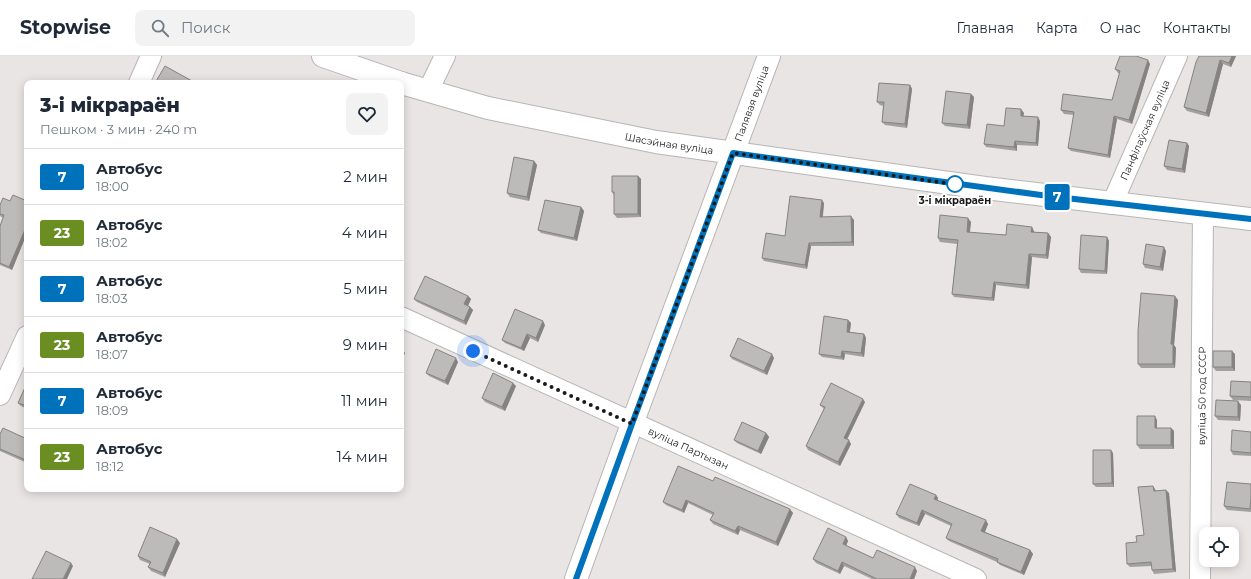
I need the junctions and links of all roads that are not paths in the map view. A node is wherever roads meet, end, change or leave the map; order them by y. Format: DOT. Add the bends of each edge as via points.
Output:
graph roads {
  1 [pos="151,56"];
  2 [pos="323,56"];
  3 [pos="445,56"];
  4 [pos="769,56"];
  5 [pos="1177,56"];
  6 [pos="140,80"];
  7 [pos="392,80"];
  8 [pos="404,84"];
  9 [pos="428,91"];
  10 [pos="733,153"];
  11 [pos="1112,204"];
  12 [pos="1203,214"];
  13 [pos="1251,219"];
  14 [pos="404,318"];
  15 [pos="24,343"];
  16 [pos="0,395"];
  17 [pos="632,424"];
  18 [pos="576,579"];
  19 [pos="976,579"];
  20 [pos="1200,579"];
  1 -- 6 [label="street"];
  2 -- 7 [label="main road, Шасэйная вуліца"];
  3 -- 9 [label="street"];
  4 -- 10 [label="main road, Палявая вуліца"];
  5 -- 11 [label="street, Панфілаўская вуліца"];
  8 -- 9 [label="main road, Шасэйная вуліца"];
  9 -- 10 [label="main road, Шасэйная вуліца" via="556,123 656,142"];
  10 -- 11 [label="main road, Шасэйная вуліца"];
  10 -- 17 [label="main road, Палявая вуліца"];
  11 -- 12 [label="main road, Шасэйная вуліца"];
  12 -- 13 [label="main road, Шасэйная вуліца"];
  12 -- 20 [label="street, вуліца 50 год СССР"];
  14 -- 17 [label="street, вуліца Партызан"];
  15 -- 16 [label="street"];
  17 -- 18 [label="main road, Палявая вуліца"];
  17 -- 19 [label="street, вуліца Партызан"];
}
